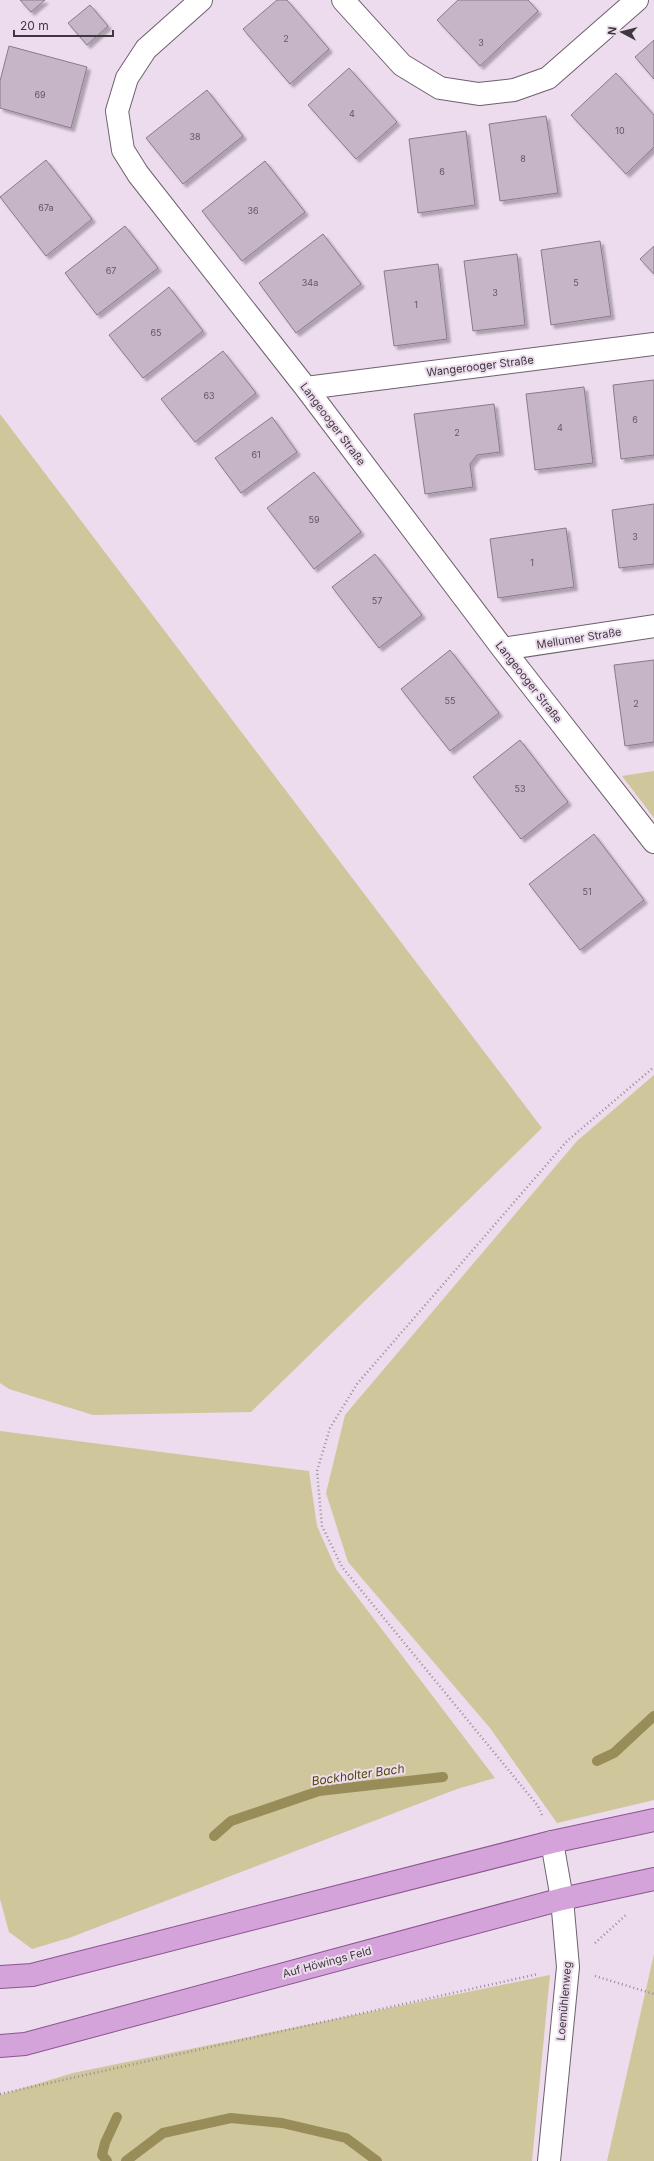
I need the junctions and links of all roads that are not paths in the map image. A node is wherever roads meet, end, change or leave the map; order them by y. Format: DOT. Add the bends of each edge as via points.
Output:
graph roads {
  1 [pos="201,0"];
  2 [pos="343,0"];
  3 [pos="637,0"];
  4 [pos="654,344"];
  5 [pos="306,388"];
  6 [pos="654,626"];
  7 [pos="503,649"];
  8 [pos="654,842"];
  9 [pos="654,1820"];
  10 [pos="552,1842"];
  11 [pos="654,1879"];
  12 [pos="562,1899"];
  13 [pos="0,1977"];
  14 [pos="0,2046"];
  15 [pos="548,2161"];
  1 -- 5 [label="street, Langeooger Straße" via="146,49 128,78 117,111 123,150 138,174"];
  2 -- 3 [label="street" via="402,65 440,88 479,94 514,90 548,78"];
  4 -- 5 [label="street, Wangerooger Straße"];
  5 -- 7 [label="street, Langeooger Straße"];
  6 -- 7 [label="street, Mellumer Straße"];
  7 -- 8 [label="street, Langeooger Straße"];
  9 -- 10 [label="main road"];
  10 -- 12 [label="street, Loemühlenweg"];
  10 -- 13 [label="main road" via="32,1975"];
  11 -- 12 [label="main road, Auf Höwings Feld"];
  12 -- 14 [label="main road, Auf Höwings Feld" via="32,2042"];
  12 -- 15 [label="street, Loemühlenweg" via="568,1967"];
}
